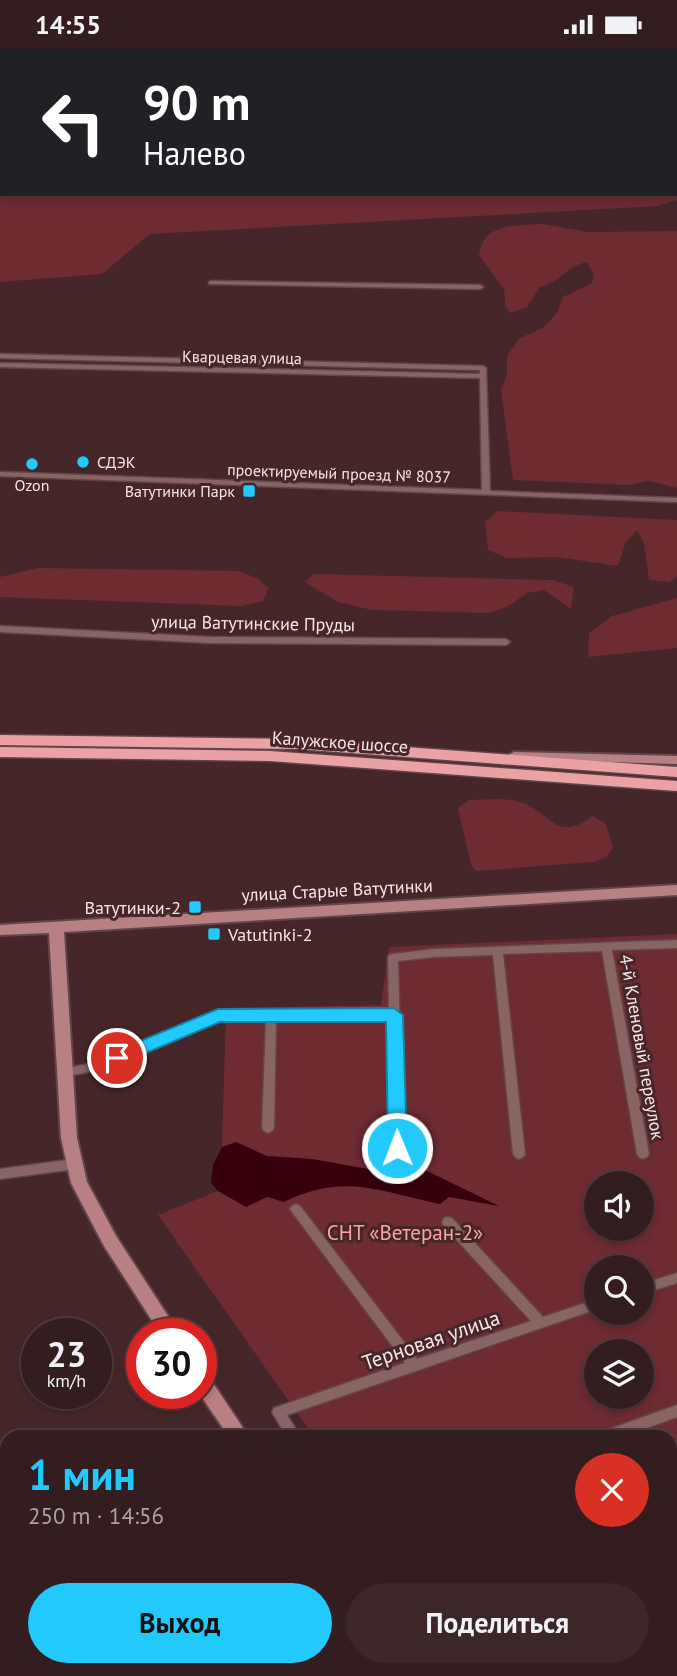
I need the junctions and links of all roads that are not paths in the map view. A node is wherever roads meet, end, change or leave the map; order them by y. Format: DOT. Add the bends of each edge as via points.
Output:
graph roads {
  1 [pos="211,283"];
  2 [pos="480,287"];
  3 [pos="0,356"];
  4 [pos="0,365"];
  5 [pos="483,372"];
  6 [pos="0,474"];
  7 [pos="486,493"];
  8 [pos="677,501"];
  9 [pos="0,629"];
  10 [pos="506,642"];
  11 [pos="0,740"];
  12 [pos="0,752"];
  13 [pos="458,755"];
  14 [pos="677,760"];
  15 [pos="677,772"];
  16 [pos="677,786"];
  17 [pos="677,890"];
  18 [pos="55,926"];
  19 [pos="0,930"];
  20 [pos="677,944"];
  21 [pos="606,946"];
  22 [pos="498,952"];
  23 [pos="271,1015"];
  24 [pos="394,1015"];
  25 [pos="67,1072"];
  26 [pos="268,1128"];
  27 [pos="397,1148"];
  28 [pos="519,1154"];
  29 [pos="643,1154"];
  30 [pos="75,1164"];
  31 [pos="0,1174"];
  32 [pos="296,1209"];
  33 [pos="448,1222"];
  34 [pos="677,1278"];
  35 [pos="654,1285"];
  36 [pos="584,1308"];
  37 [pos="160,1318"];
  38 [pos="541,1323"];
  39 [pos="415,1366"];
  40 [pos="217,1403"];
  41 [pos="677,1411"];
  42 [pos="235,1430"];
  43 [pos="290,1430"];
  44 [pos="624,1430"];
  1 -- 2 [label="street"];
  3 -- 5 [label="street, Кварцевая улица"];
  4 -- 5 [label="street, Кварцевая улица"];
  5 -- 7 [label="street"];
  6 -- 7 [label="street, проектируемый проезд № 8037"];
  7 -- 8 [label="street, проектируемый проезд № 8037"];
  9 -- 10 [label="street, улица Ватутинские Пруды" via="211,640"];
  11 -- 13 [label="highway, Калужское шоссе" via="297,744"];
  12 -- 16 [label="highway, Калужское шоссе" via="270,756"];
  13 -- 14 [label="main road"];
  13 -- 15 [label="highway, Калужское шоссе"];
  17 -- 18 [label="main road, улица Старые Ватутинки"];
  18 -- 19 [label="main road, улица Старые Ватутинки"];
  18 -- 25 [label="main road"];
  20 -- 21 [label="street"];
  21 -- 22 [label="street"];
  21 -- 29 [label="street, 4-й Кленовый переулок"];
  22 -- 24 [label="street" via="393,958"];
  22 -- 28 [label="street"];
  23 -- 24 [label="street"];
  23 -- 25 [label="street" via="218,1016 95,1067"];
  23 -- 26 [label="street"];
  24 -- 27 [label="street"];
  25 -- 30 [label="main road" via="69,1138"];
  30 -- 31 [label="street"];
  30 -- 37 [label="main road" via="79,1183 110,1241"];
  32 -- 39 [label="street"];
  33 -- 38 [label="street"];
  34 -- 35 [label="street"];
  36 -- 38 [label="street, Терновая улица"];
  38 -- 39 [label="street, Терновая улица"];
  39 -- 43 [label="street, Терновая улица" via="278,1412"];
  40 -- 42 [label="main road"];
  41 -- 44 [label="street"];
}
